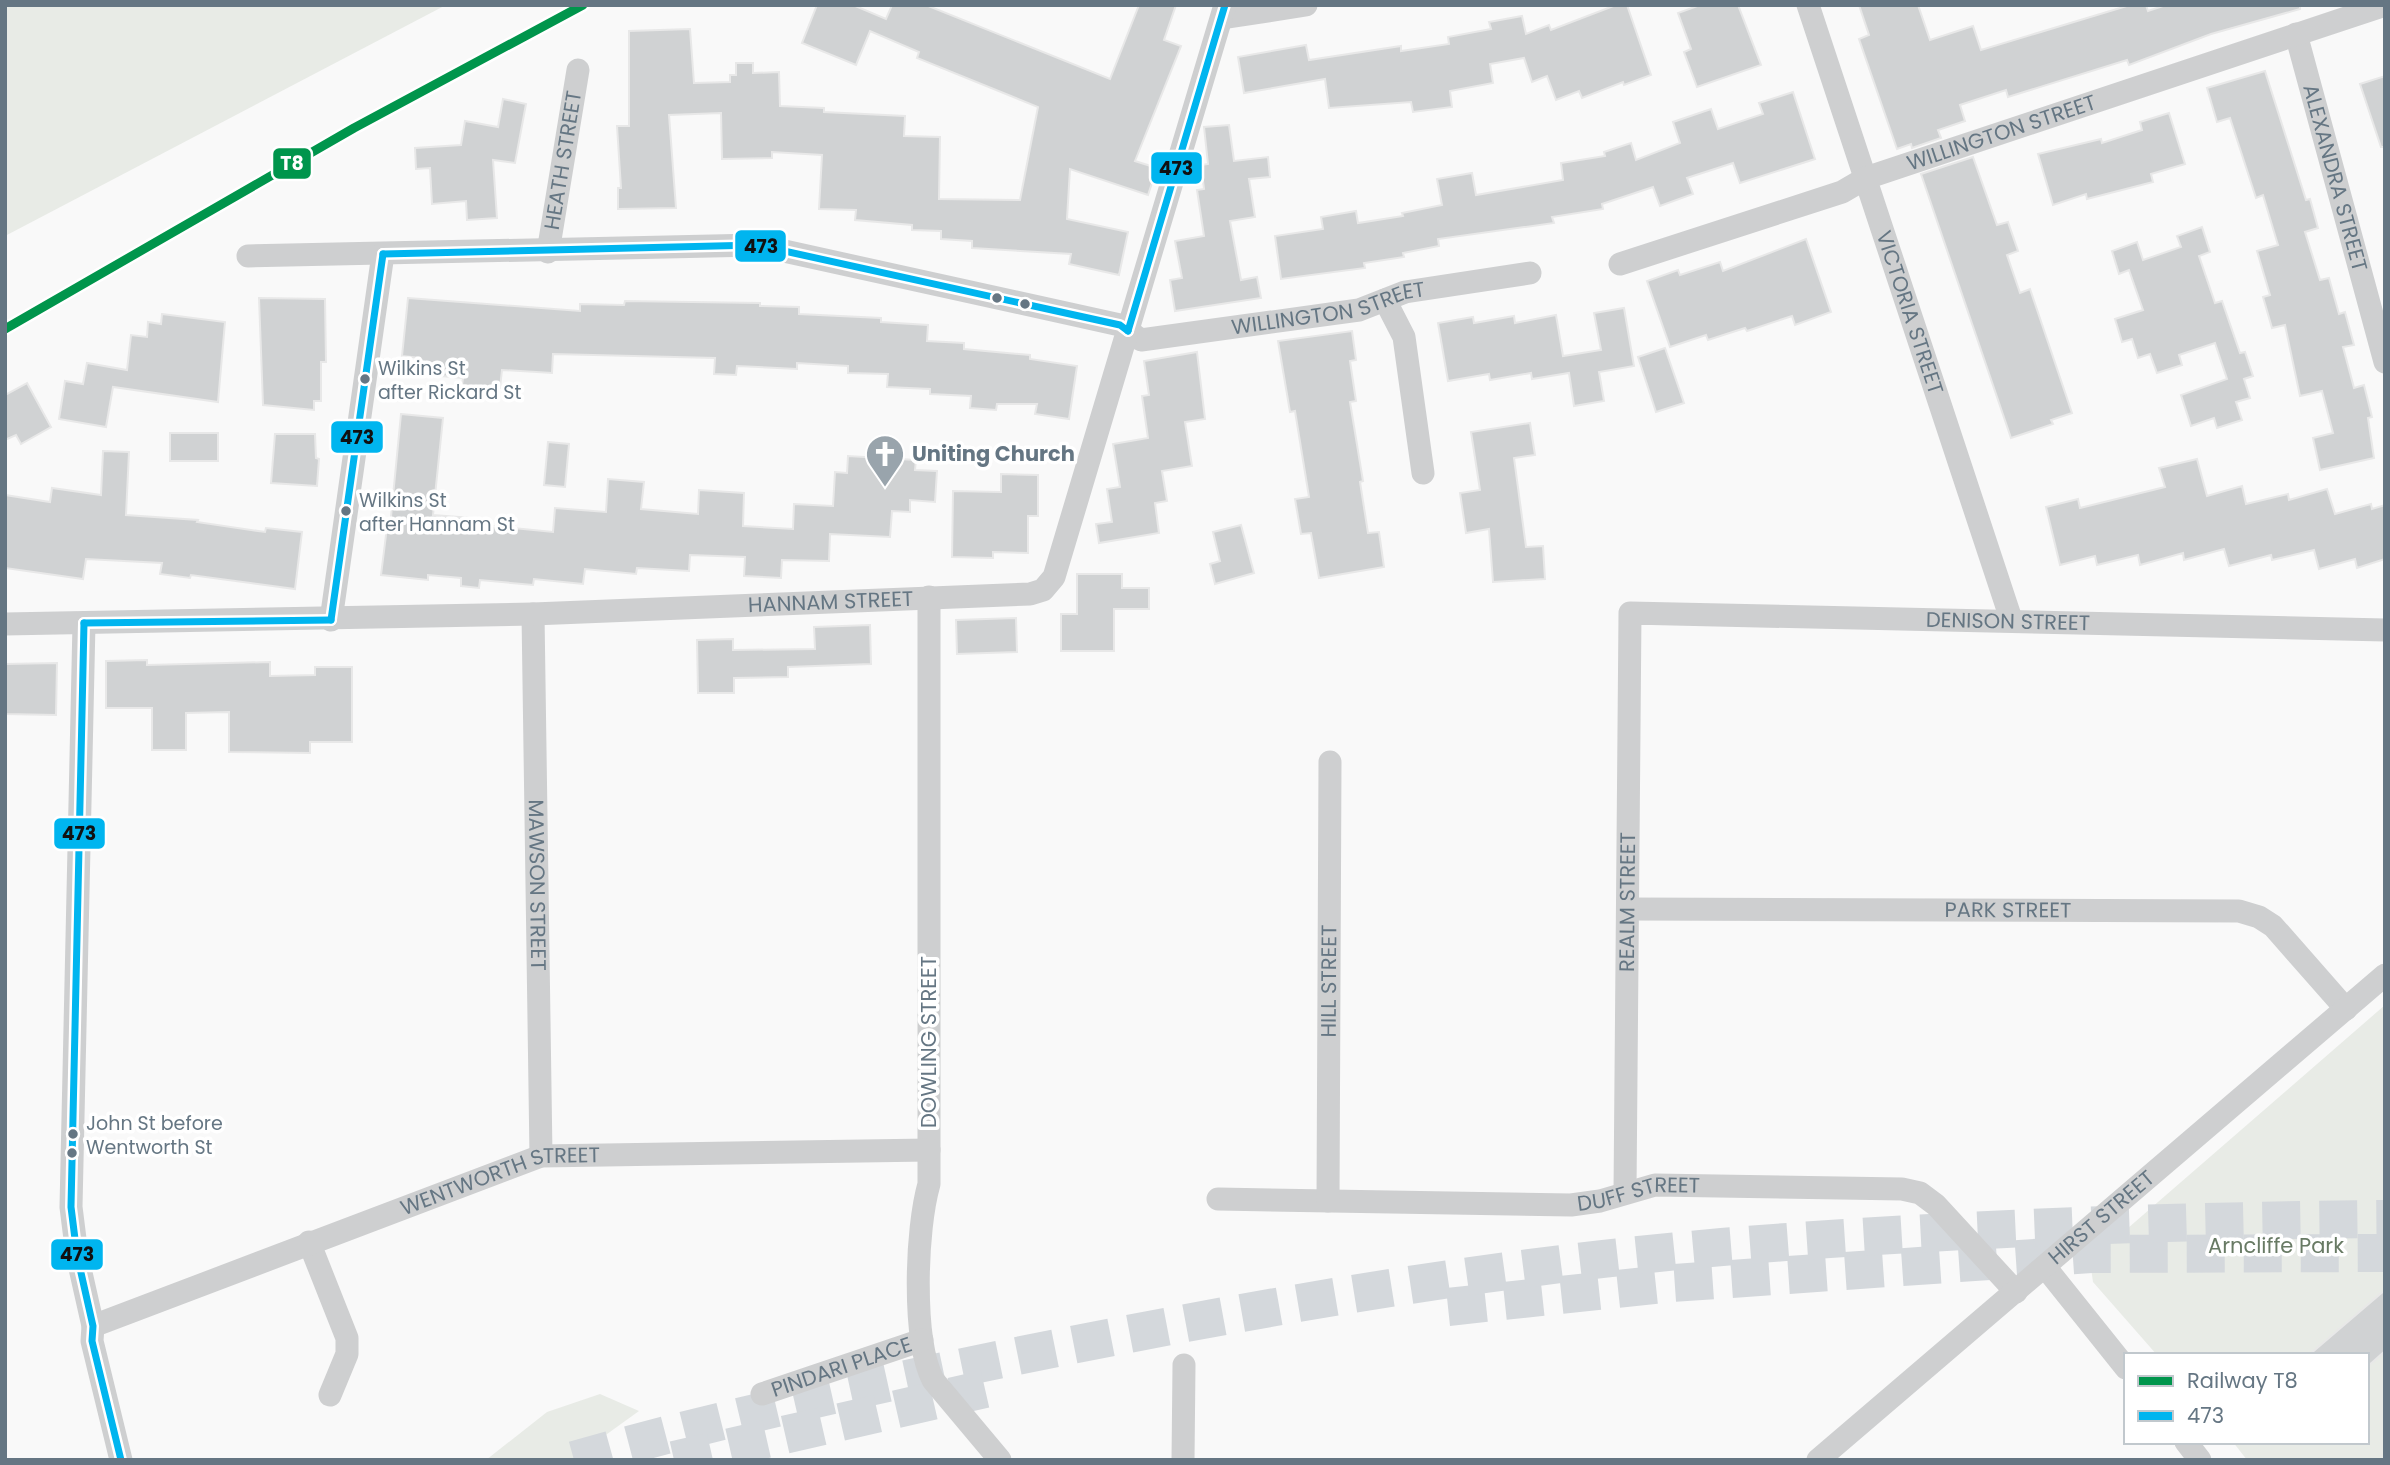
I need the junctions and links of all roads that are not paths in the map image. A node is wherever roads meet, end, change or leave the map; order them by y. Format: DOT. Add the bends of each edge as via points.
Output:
graph roads {
  1 [pos="1306,5"];
  2 [pos="1808,5"];
  3 [pos="2385,5"];
  4 [pos="1224,11"];
  5 [pos="2296,34"];
  6 [pos="578,70"];
  7 [pos="1866,178"];
  8 [pos="548,252"];
  9 [pos="383,254"];
  10 [pos="248,256"];
  11 [pos="1620,264"];
  12 [pos="1530,272"];
  13 [pos="1385,300"];
  14 [pos="1128,331"];
  15 [pos="2385,362"];
  16 [pos="1423,473"];
  17 [pos="929,597"];
  18 [pos="1630,612"];
  19 [pos="533,614"];
  20 [pos="2011,619"];
  21 [pos="331,620"];
  22 [pos="84,623"];
  23 [pos="5,624"];
  24 [pos="2385,630"];
  25 [pos="1330,762"];
  26 [pos="1628,909"];
  27 [pos="2385,975"];
  28 [pos="2346,1009"];
  29 [pos="929,1150"];
  30 [pos="541,1156"];
  31 [pos="1625,1192"];
  32 [pos="1218,1199"];
  33 [pos="1328,1201"];
  34 [pos="309,1242"];
  35 [pos="2046,1268"];
  36 [pos="2016,1292"];
  37 [pos="93,1326"];
  38 [pos="922,1340"];
  39 [pos="1184,1365"];
  40 [pos="2124,1366"];
  41 [pos="762,1394"];
  42 [pos="330,1395"];
  43 [pos="2188,1444"];
  44 [pos="1825,1458"];
  45 [pos="121,1460"];
  46 [pos="1000,1460"];
  47 [pos="1183,1460"];
  48 [pos="2200,1460"];
  1 -- 4 [label="street"];
  2 -- 7 [label="street, VICTORIA STREET"];
  3 -- 5 [label="street, WILLINGTON STREET"];
  4 -- 14 [label="street, HANNAM STREET"];
  5 -- 7 [label="street, WILLINGTON STREET"];
  5 -- 15 [label="street, ALEXANDRA STREET"];
  6 -- 8 [label="street, HEATH STREET"];
  7 -- 11 [label="street, WILLINGTON STREET" via="1842,192"];
  7 -- 20 [label="street, VICTORIA STREET"];
  8 -- 9 [label="street, WILLINGTON STREET"];
  8 -- 14 [label="street, WILLINGTON STREET" via="757,245 1120,325"];
  9 -- 10 [label="street, WILLINGTON STREET"];
  9 -- 21 [label="street"];
  12 -- 13 [label="street, WILLINGTON STREET" via="1405,292"];
  13 -- 14 [label="street, WILLINGTON STREET" via="1359,310 1141,340"];
  13 -- 16 [label="street" via="1404,337"];
  14 -- 17 [label="street, HANNAM STREET" via="1049,584 1030,594"];
  17 -- 19 [label="street, HANNAM STREET"];
  17 -- 29 [label="street, DOWLING STREET"];
  18 -- 20 [label="street, DENISON STREET"];
  18 -- 26 [label="street, REALM STREET"];
  19 -- 21 [label="street, HANNAM STREET"];
  19 -- 30 [label="street, MAWSON STREET"];
  20 -- 24 [label="street, DENISON STREET"];
  21 -- 22 [label="street, HANNAM STREET"];
  22 -- 23 [label="street, HANNAM STREET"];
  22 -- 37 [label="street" via="71,1207"];
  25 -- 33 [label="street, HILL STREET"];
  26 -- 28 [label="street, PARK STREET" via="2239,911 2273,926"];
  26 -- 31 [label="street, REALM STREET"];
  27 -- 28 [label="street, HIRST STREET"];
  28 -- 35 [label="street, HIRST STREET"];
  29 -- 30 [label="street, WENTWORTH STREET"];
  29 -- 38 [label="street, DOWLING STREET" via="919,1297"];
  30 -- 34 [label="street, WENTWORTH STREET"];
  31 -- 33 [label="street, DUFF STREET" via="1571,1205"];
  31 -- 36 [label="street, DUFF STREET" via="1655,1185 1920,1193"];
  32 -- 33 [label="street, DUFF STREET"];
  34 -- 37 [label="street, WENTWORTH STREET"];
  34 -- 42 [label="street" via="347,1338 347,1354"];
  35 -- 36 [label="street, HIRST STREET"];
  35 -- 40 [label="street"];
  36 -- 44 [label="street, HIRST STREET"];
  37 -- 45 [label="street" via="92,1341"];
  38 -- 41 [label="street, PINDARI PLACE"];
  38 -- 46 [label="street, DOWLING STREET" via="925,1366 933,1380"];
  39 -- 47 [label="street"];
  43 -- 48 [label="street"];
}
